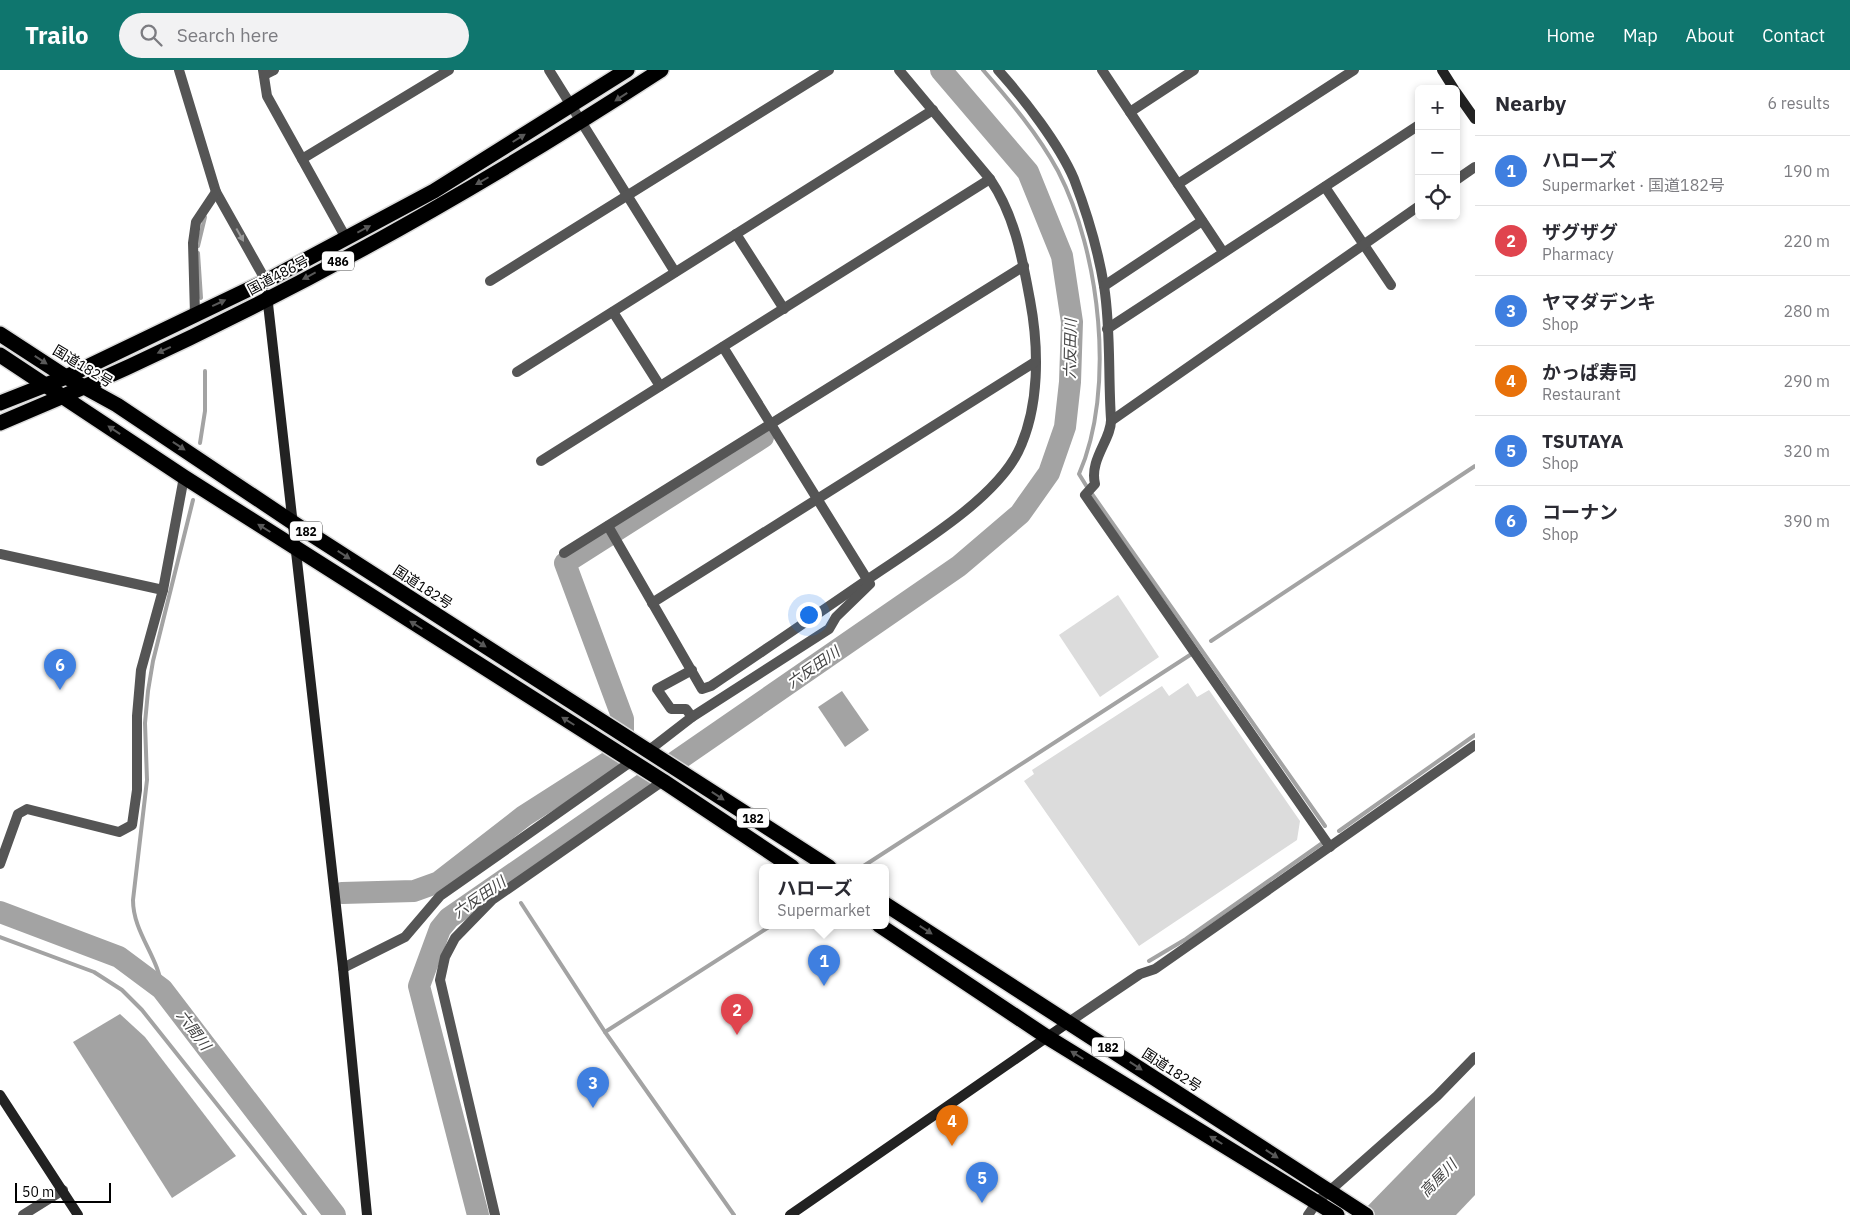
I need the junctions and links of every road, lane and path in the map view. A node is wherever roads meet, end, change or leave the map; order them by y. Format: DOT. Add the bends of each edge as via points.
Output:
graph roads {
  1 [pos="179,70"];
  2 [pos="274,70"];
  3 [pos="449,70"];
  4 [pos="549,70"];
  5 [pos="627,70"];
  6 [pos="662,70"];
  7 [pos="829,70"];
  8 [pos="899,70"];
  9 [pos="998,70"];
  10 [pos="1102,70"];
  11 [pos="1194,70"];
  12 [pos="1354,70"];
  13 [pos="1442,70"];
  14 [pos="263,73"];
  15 [pos="1451,85"];
  16 [pos="1460,98"];
  17 [pos="572,106"];
  18 [pos="933,110"];
  19 [pos="1130,112"];
  20 [pos="1475,119"];
  21 [pos="581,122"];
  22 [pos="1415,128"];
  23 [pos="302,159"];
  24 [pos="1475,167"];
  25 [pos="1460,177"];
  26 [pos="990,179"];
  27 [pos="1178,184"];
  28 [pos="1325,188"];
  29 [pos="216,192"];
  30 [pos="628,196"];
  31 [pos="1415,209"];
  32 [pos="1202,221"];
  33 [pos="736,234"];
  34 [pos="346,238"];
  35 [pos="1364,245"];
  36 [pos="1223,252"];
  37 [pos="1024,266"];
  38 [pos="675,272"];
  39 [pos="266,282"];
  40 [pos="490,282"];
  41 [pos="1391,285"];
  42 [pos="1104,286"];
  43 [pos="268,299"];
  44 [pos="784,309"];
  45 [pos="613,312"];
  46 [pos="195,314"];
  47 [pos="1107,329"];
  48 [pos="0,334"];
  49 [pos="723,347"];
  50 [pos="0,355"];
  51 [pos="1035,362"];
  52 [pos="517,372"];
  53 [pos="66,376"];
  54 [pos="46,385"];
  55 [pos="660,386"];
  56 [pos="85,388"];
  57 [pos="65,397"];
  58 [pos="0,403"];
  59 [pos="1111,421"];
  60 [pos="0,424"];
  61 [pos="771,424"];
  62 [pos="541,461"];
  63 [pos="184,477"];
  64 [pos="818,499"];
  65 [pos="295,524"];
  66 [pos="610,531"];
  67 [pos="297,549"];
  68 [pos="564,553"];
  69 [pos="0,554"];
  70 [pos="868,580"];
  71 [pos="163,590"];
  72 [pos="652,603"];
  73 [pos="692,670"];
  74 [pos="692,717"];
  75 [pos="1475,745"];
  76 [pos="648,751"];
  77 [pos="632,762"];
  78 [pos="661,780"];
  79 [pos="1330,847"];
  80 [pos="0,864"];
  81 [pos="787,864"];
  82 [pos="824,864"];
  83 [pos="889,907"];
  84 [pos="885,929"];
  85 [pos="343,968"];
  86 [pos="1069,1022"];
  87 [pos="1047,1037"];
  88 [pos="1475,1057"];
  89 [pos="0,1095"];
  90 [pos="63,1190"];
  91 [pos="1330,1192"];
  92 [pos="1317,1202"];
  93 [pos="1334,1213"];
  94 [pos="24,1215"];
  95 [pos="78,1215"];
  96 [pos="367,1215"];
  97 [pos="495,1215"];
  98 [pos="790,1215"];
  99 [pos="1308,1215"];
  100 [pos="1366,1215"];
  1 -- 29 [label="street"];
  2 -- 14 [label="street"];
  3 -- 23 [label="street"];
  4 -- 17 [label="street"];
  5 -- 17 [label="highway, 国道486号 / 486"];
  6 -- 21 [label="highway, 国道486号 / 486, one-way"];
  7 -- 30 [label="street"];
  8 -- 18 [label="street"];
  9 -- 42 [label="street" via="1021,96 1073,178 1090,228"];
  10 -- 19 [label="street"];
  11 -- 19 [label="street"];
  12 -- 27 [label="street"];
  13 -- 15 [label="street"];
  14 -- 23 [label="street" via="268,96"];
  16 -- 20 [label="street"];
  17 -- 21 [label="street"];
  34 -- 17 [label="highway, 国道486号 / 486, one-way" via="434,191"];
  18 -- 26 [label="street"];
  18 -- 33 [label="street"];
  19 -- 27 [label="street"];
  21 -- 30 [label="street"];
  21 -- 43 [label="highway, 国道486号 / 486, one-way" via="424,214"];
  22 -- 28 [label="street"];
  23 -- 34 [label="street"];
  24 -- 25 [label="street"];
  26 -- 37 [label="street" via="1004,199 1014,224"];
  26 -- 44 [label="street"];
  27 -- 32 [label="street"];
  28 -- 35 [label="street"];
  28 -- 36 [label="street"];
  29 -- 39 [label="street, one-way"];
  29 -- 46 [label="street" via="196,222 193,243"];
  30 -- 38 [label="street"];
  30 -- 40 [label="street"];
  31 -- 35 [label="street"];
  32 -- 36 [label="street"];
  32 -- 42 [label="street"];
  33 -- 38 [label="street"];
  33 -- 44 [label="street"];
  34 -- 39 [label="highway, 国道486号 / 486"];
  35 -- 41 [label="street"];
  35 -- 59 [label="street"];
  36 -- 47 [label="street"];
  37 -- 51 [label="street" via="1033,316"];
  37 -- 61 [label="street"];
  38 -- 45 [label="street"];
  39 -- 43 [label="street"];
  46 -- 39 [label="highway, 国道486号 / 486, one-way"];
  42 -- 47 [label="street"];
  43 -- 56 [label="highway, 国道486号 / 486, one-way"];
  43 -- 65 [label="street"];
  44 -- 49 [label="street"];
  45 -- 52 [label="street"];
  45 -- 55 [label="street"];
  46 -- 53 [label="highway, 国道486号 / 486"];
  47 -- 59 [label="street"];
  48 -- 53 [label="highway, 国道182号 / 182, one-way"];
  49 -- 55 [label="street"];
  49 -- 61 [label="street"];
  50 -- 54 [label="highway, 182"];
  51 -- 64 [label="street"];
  51 -- 70 [label="street" via="1029,426 1000,479 978,500"];
  53 -- 54 [label="highway, 国道486号 / 486"];
  53 -- 56 [label="highway, 国道182号 / 182"];
  54 -- 57 [label="highway, 182"];
  54 -- 58 [label="highway, 国道486号 / 486"];
  55 -- 62 [label="street"];
  56 -- 57 [label="highway, 国道486号 / 486"];
  56 -- 65 [label="highway, 国道182号 / 182, one-way" via="117,405"];
  57 -- 60 [label="highway, 国道486号 / 486"];
  63 -- 57 [label="highway, 182, one-way"];
  59 -- 79 [label="street" via="1092,473 1095,484 1085,495"];
  61 -- 64 [label="street"];
  61 -- 66 [label="street"];
  67 -- 63 [label="highway, 182, one-way"];
  63 -- 71 [label="street"];
  64 -- 70 [label="street"];
  64 -- 72 [label="street"];
  65 -- 67 [label="street"];
  65 -- 76 [label="highway, 国道182号 / 182, one-way"];
  66 -- 68 [label="street"];
  66 -- 72 [label="street"];
  77 -- 67 [label="highway, 182, one-way"];
  67 -- 85 [label="street"];
  69 -- 71 [label="street"];
  70 -- 73 [label="street" via="711,686 702,688"];
  70 -- 74 [label="street" via="870,584 836,617 829,630"];
  71 -- 80 [label="street" via="141,670 137,790 132,825 119,832 27,809 18,814"];
  72 -- 73 [label="street"];
  73 -- 74 [label="street" via="657,689 671,709 686,709"];
  74 -- 76 [label="street"];
  75 -- 79 [label="street"];
  76 -- 82 [label="highway, 国道182号 / 182, one-way"];
  77 -- 78 [label="highway, 182"];
  77 -- 85 [label="street" via="440,896 405,937"];
  78 -- 81 [label="highway, 182"];
  78 -- 97 [label="street" via="492,900 455,938 445,957 440,980"];
  79 -- 86 [label="street" via="1155,969 1140,974"];
  83 -- 86 [label="highway, 国道182号 / 182, one-way"];
  84 -- 87 [label="highway, 182"];
  85 -- 96 [label="street"];
  86 -- 87 [label="street"];
  86 -- 91 [label="highway, 国道182号 / 182, one-way"];
  92 -- 87 [label="highway, 182, one-way"];
  87 -- 98 [label="street"];
  88 -- 91 [label="street" via="1437,1096"];
  89 -- 90 [label="street"];
  90 -- 94 [label="street"];
  90 -- 95 [label="street"];
  91 -- 92 [label="street"];
  91 -- 100 [label="highway, 国道182号 / 182"];
  92 -- 93 [label="highway, 182"];
  92 -- 99 [label="street"];
}
